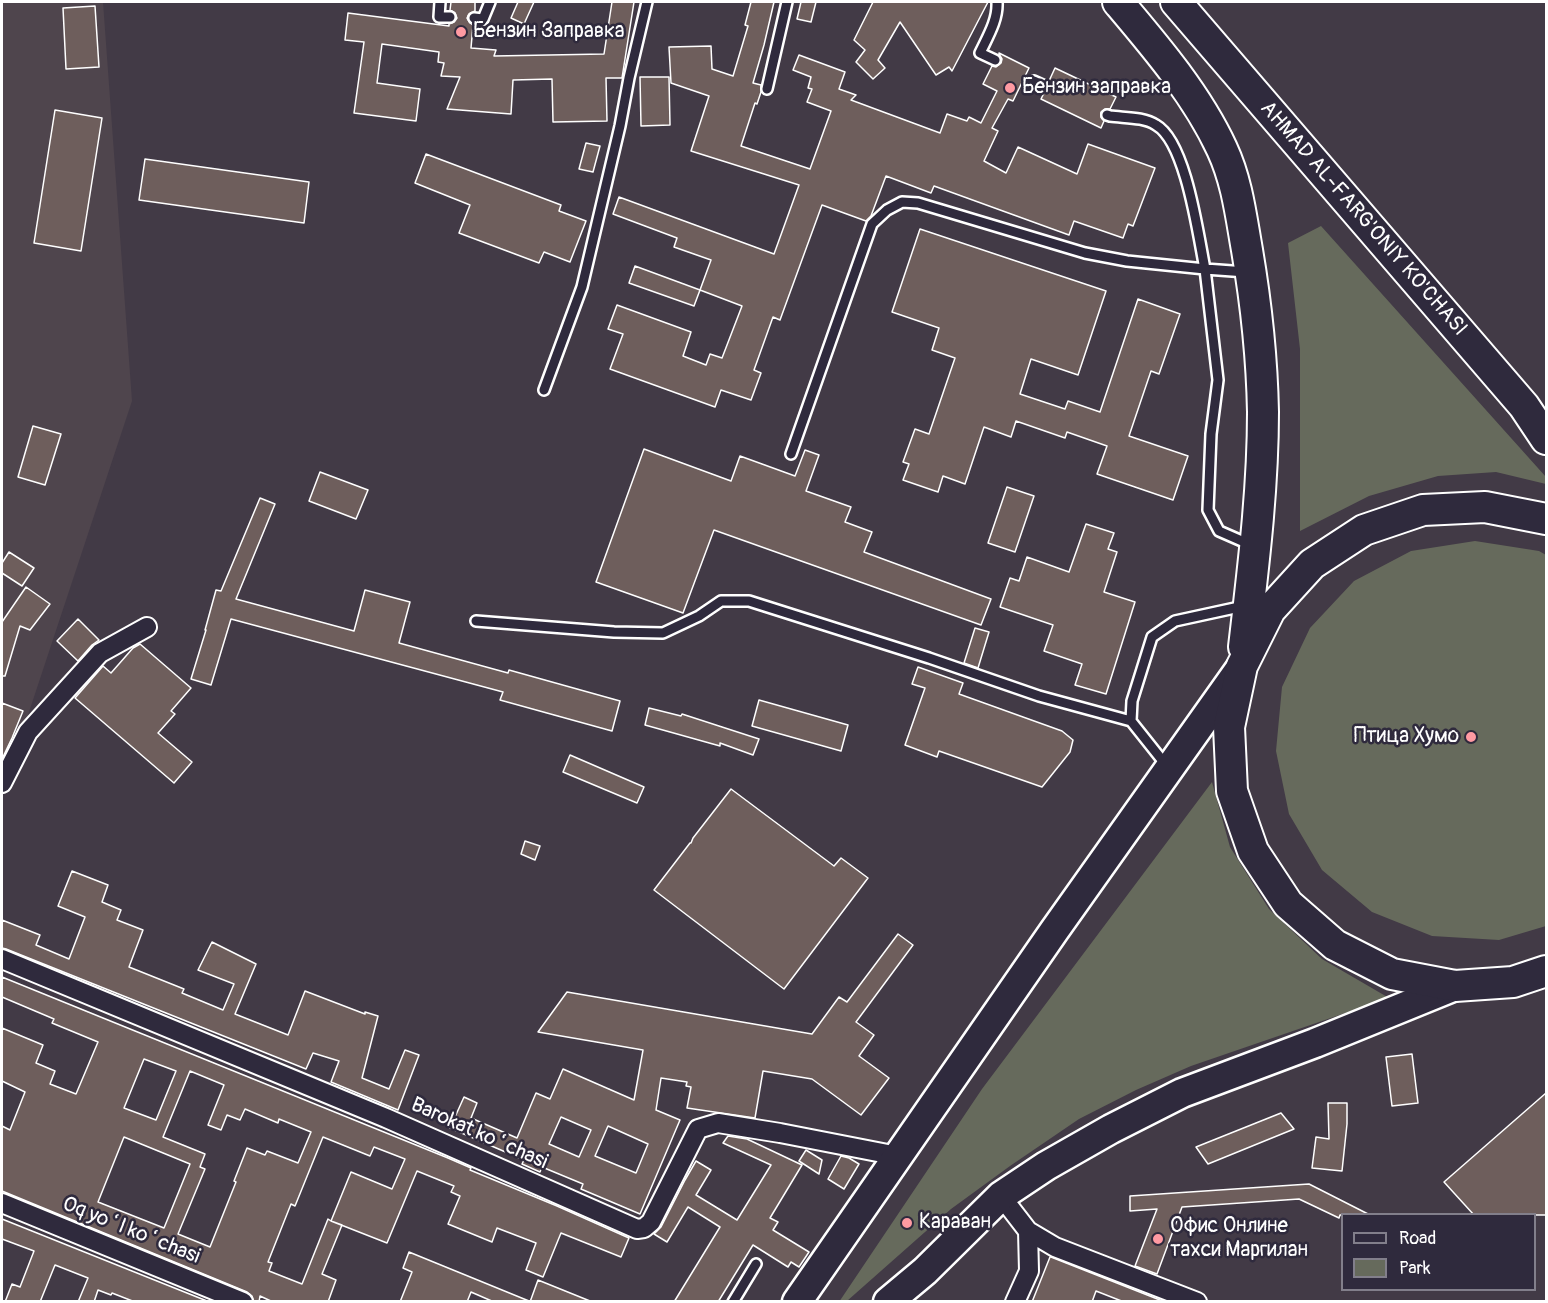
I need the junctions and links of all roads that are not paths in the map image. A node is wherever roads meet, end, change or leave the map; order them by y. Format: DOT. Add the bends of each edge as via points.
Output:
graph roads {
  1 [pos="440,2"];
  2 [pos="490,2"];
  3 [pos="647,2"];
  4 [pos="787,2"];
  5 [pos="997,2"];
  6 [pos="1118,2"];
  7 [pos="1176,2"];
  8 [pos="450,17"];
  9 [pos="474,18"];
  10 [pos="995,60"];
  11 [pos="1034,81"];
  12 [pos="1045,86"];
  13 [pos="767,88"];
  14 [pos="1107,115"];
  15 [pos="1205,268"];
  16 [pos="1251,273"];
  17 [pos="544,390"];
  18 [pos="1524,406"];
  19 [pos="1546,430"];
  20 [pos="1546,439"];
  21 [pos="791,454"];
  22 [pos="1546,519"];
  23 [pos="1256,547"];
  24 [pos="1249,604"];
  25 [pos="476,621"];
  26 [pos="147,627"];
  27 [pos="1242,666"];
  28 [pos="1131,721"];
  29 [pos="1169,769"];
  30 [pos="2,783"];
  31 [pos="2,959"];
  32 [pos="1546,970"];
  33 [pos="1513,982"];
  34 [pos="1546,983"];
  35 [pos="1455,986"];
  36 [pos="898,1156"];
  37 [pos="1001,1196"];
  38 [pos="2,1203"];
  39 [pos="1028,1231"];
  40 [pos="756,1264"];
  41 [pos="925,1271"];
  42 [pos="243,1302"];
  43 [pos="733,1302"];
  44 [pos="797,1302"];
  45 [pos="888,1302"];
  46 [pos="914,1302"];
  47 [pos="1015,1302"];
  48 [pos="1197,1302"];
  1 -- 8 [label="lane" via="438,16"];
  2 -- 9 [label="lane" via="483,19"];
  3 -- 17 [label="lane" via="582,287"];
  4 -- 13 [label="lane"];
  5 -- 10 [label="lane" via="998,11 980,53"];
  6 -- 16 [label="highway" via="1165,59 1222,150 1237,193"];
  7 -- 18 [label="highway, AHMAD AL-FARG'ONIY KO'CHASI"];
  11 -- 12 [label="lane"];
  14 -- 15 [label="lane" via="1156,124 1169,135 1184,168"];
  15 -- 16 [label="lane"];
  15 -- 21 [label="lane" via="1085,253 918,203 902,202 872,224"];
  15 -- 23 [label="lane" via="1218,380 1208,510 1219,531"];
  16 -- 23 [label="highway" via="1263,412"];
  18 -- 19 [label="highway"];
  18 -- 20 [label="highway, AHMAD AL-FARG'ONIY KO'CHASI"];
  22 -- 27 [label="highway" via="1485,507 1423,510 1364,530 1312,564 1270,610"];
  23 -- 24 [label="highway"];
  24 -- 27 [label="highway"];
  24 -- 28 [label="lane" via="1175,621 1152,637 1132,701"];
  25 -- 28 [label="lane" via="663,633 721,601 749,601 1039,696"];
  26 -- 30 [label="street" via="100,653 28,732"];
  27 -- 29 [label="main road"];
  27 -- 35 [label="highway" via="1229,728 1232,791 1252,851 1288,904 1335,945 1392,974"];
  28 -- 29 [label="lane"];
  29 -- 36 [label="main road"];
  31 -- 36 [label="street, Barokat koʻchasi" via="386,1118 637,1229 651,1222 698,1129 718,1123"];
  32 -- 33 [label="highway"];
  33 -- 34 [label="highway"];
  33 -- 35 [label="highway"];
  35 -- 37 [label="main road" via="1182,1093 1111,1129"];
  36 -- 44 [label="main road"];
  37 -- 39 [label="street"];
  37 -- 41 [label="main road"];
  38 -- 42 [label="street, Oq yoʻl koʻchasi"];
  39 -- 47 [label="street" via="1029,1271"];
  39 -- 48 [label="street" via="1055,1247"];
  40 -- 43 [label="lane"];
  41 -- 45 [label="main road"];
  41 -- 46 [label="street"];
}
